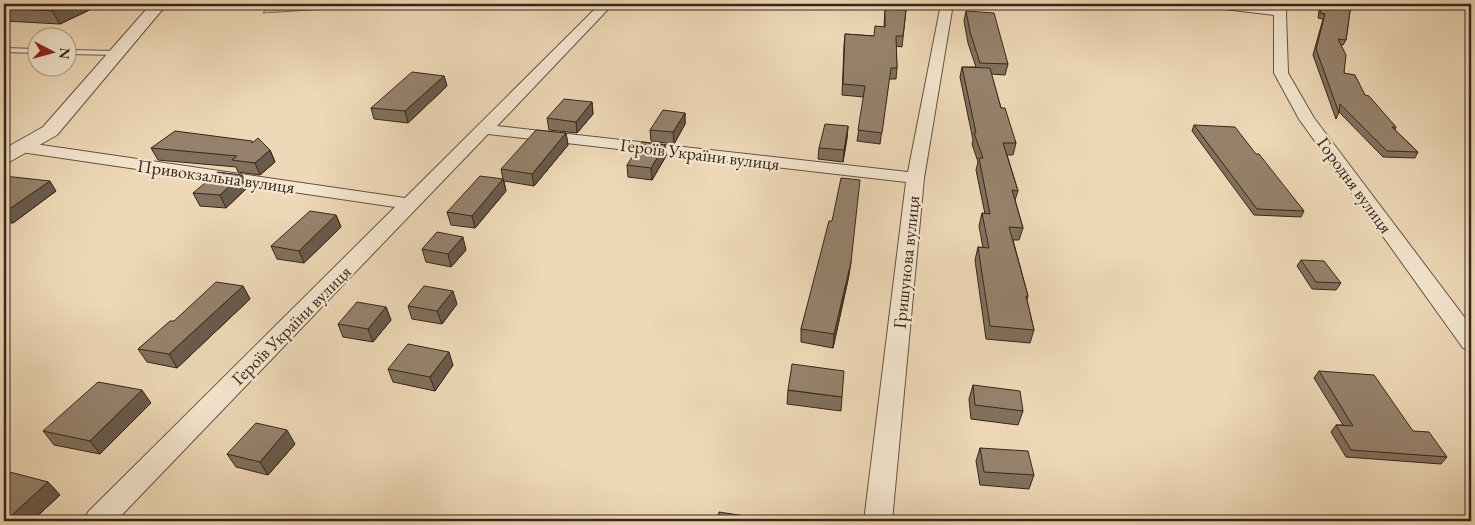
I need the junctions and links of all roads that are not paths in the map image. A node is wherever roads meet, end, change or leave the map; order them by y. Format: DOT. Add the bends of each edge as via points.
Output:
graph roads {
  1 [pos="159,4"];
  2 [pos="607,4"];
  3 [pos="947,4"];
  4 [pos="1216,4"];
  5 [pos="1281,8"];
  6 [pos="4,50"];
  7 [pos="28,51"];
  8 [pos="78,52"];
  9 [pos="118,52"];
  10 [pos="485,129"];
  11 [pos="20,147"];
  12 [pos="4,157"];
  13 [pos="915,178"];
  14 [pos="411,204"];
  15 [pos="1471,342"];
  16 [pos="98,521"];
  17 [pos="878,521"];
  1 -- 9 [label="street"];
  2 -- 10 [label="street, Героїв України вулиця"];
  3 -- 13 [label="street, Гришунова вулиця"];
  4 -- 5 [label="street, Городня вулиця"];
  5 -- 15 [label="street, Городня вулиця" via="1281,73 1307,119"];
  6 -- 7 [label="lane"];
  8 -- 9 [label="lane"];
  9 -- 11 [label="street" via="50,131"];
  10 -- 13 [label="street, Героїв України вулиця"];
  10 -- 14 [label="street, Героїв України вулиця"];
  11 -- 12 [label="street"];
  11 -- 14 [label="street, Привокзальна вулиця"];
  13 -- 17 [label="street, Гришунова вулиця"];
  14 -- 16 [label="street, Героїв України вулиця"];
}
